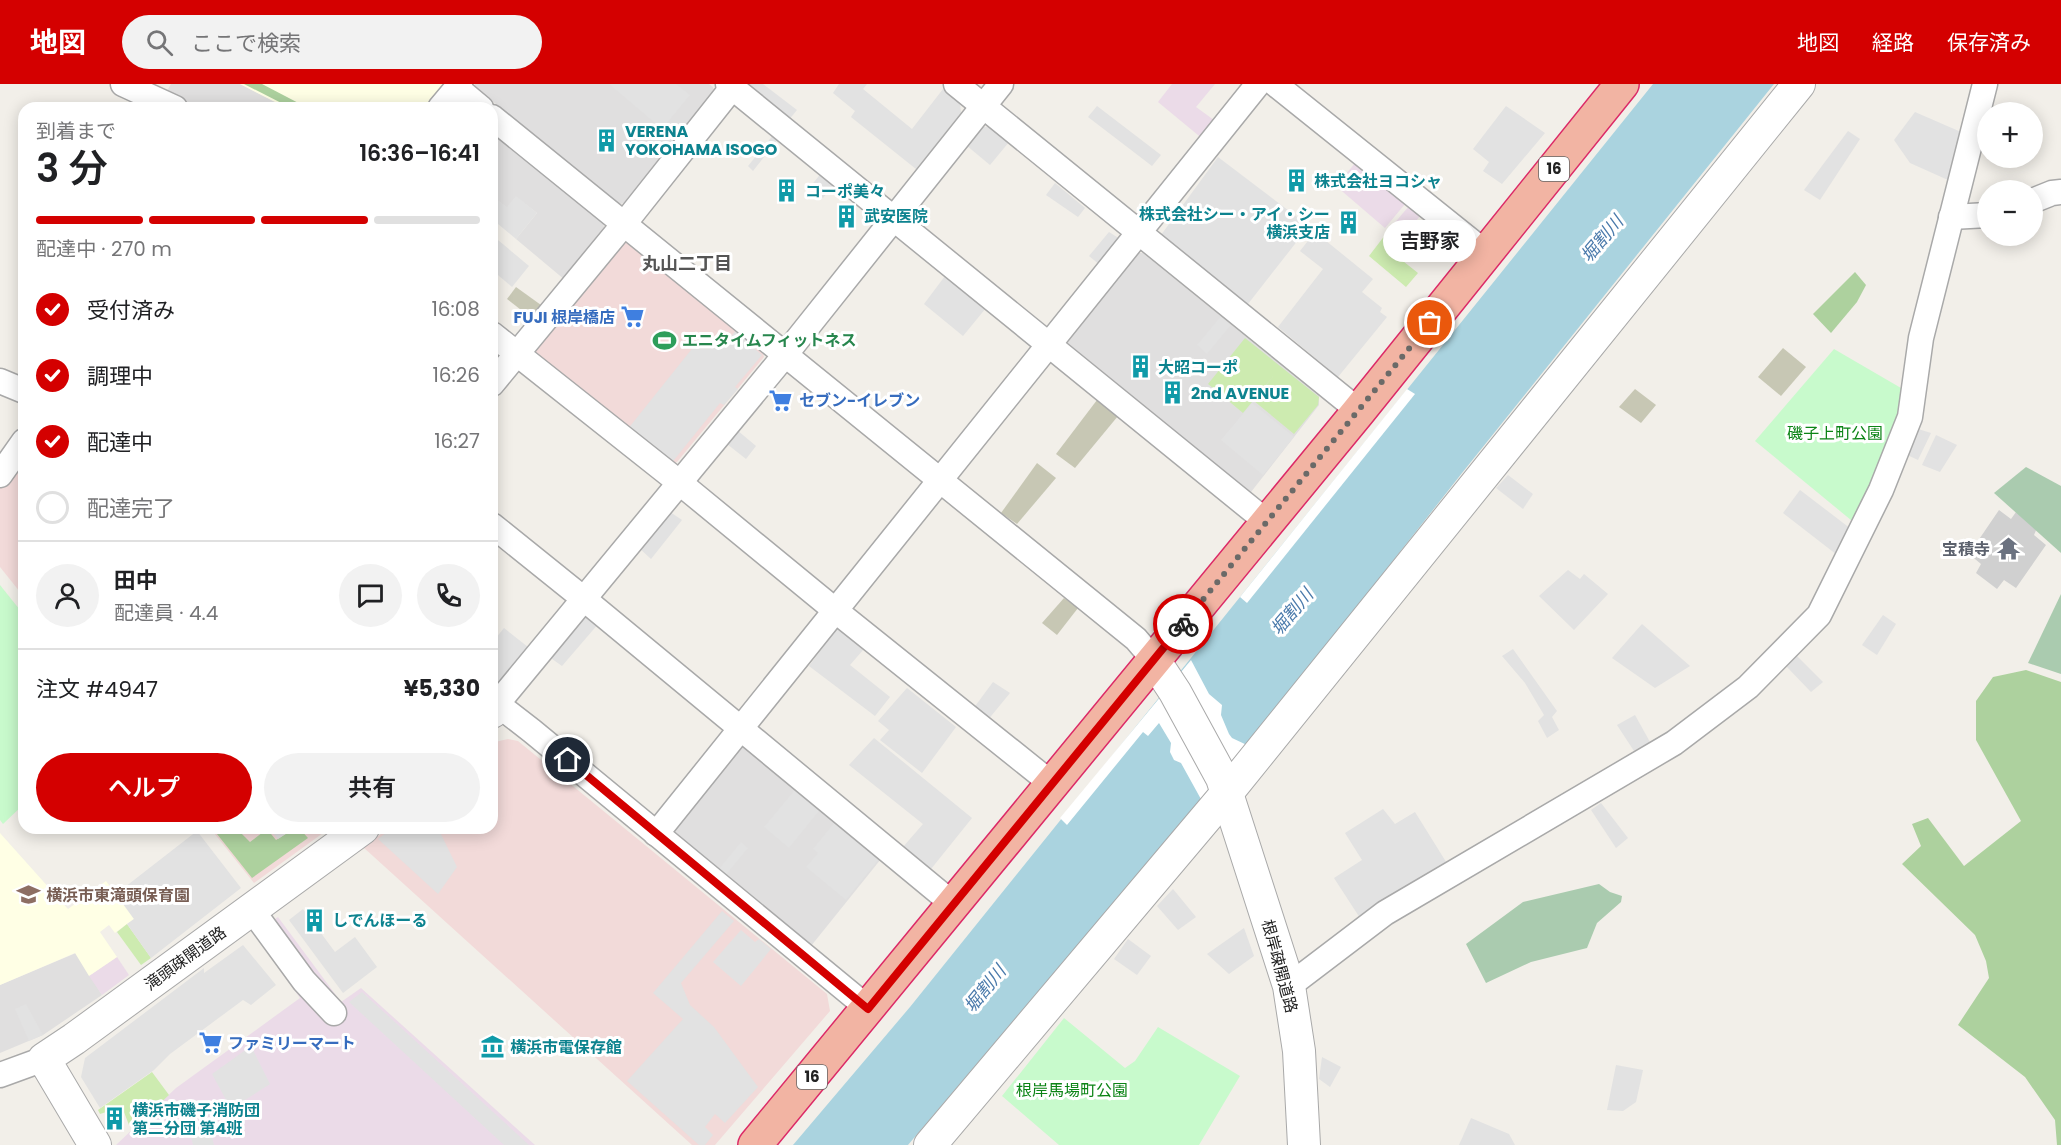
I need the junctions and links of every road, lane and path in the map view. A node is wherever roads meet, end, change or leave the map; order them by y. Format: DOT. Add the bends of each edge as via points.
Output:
graph roads {
  1 [pos="123,84"];
  2 [pos="956,84"];
  3 [pos="1001,84"];
  4 [pos="1258,84"];
  5 [pos="1275,84"];
  6 [pos="1622,84"];
  7 [pos="1799,84"];
  8 [pos="1984,84"];
  9 [pos="732,85"];
  10 [pos="458,86"];
  11 [pos="163,102"];
  12 [pos="445,102"];
  13 [pos="475,102"];
  14 [pos="983,105"];
  15 [pos="498,122"];
  16 [pos="2061,192"];
  17 [pos="2043,197"];
  18 [pos="1977,216"];
  19 [pos="1951,217"];
  20 [pos="892,218"];
  21 [pos="624,224"];
  22 [pos="1139,232"];
  23 [pos="1486,253"];
  24 [pos="498,339"];
  25 [pos="1049,345"];
  26 [pos="517,354"];
  27 [pos="785,355"];
  28 [pos="498,377"];
  29 [pos="0,381"];
  30 [pos="18,388"];
  31 [pos="1359,411"];
  32 [pos="18,450"];
  33 [pos="0,475"];
  34 [pos="940,481"];
  35 [pos="680,483"];
  36 [pos="1267,522"];
  37 [pos="498,530"];
  38 [pos="584,599"];
  39 [pos="836,611"];
  40 [pos="1162,672"];
  41 [pos="498,700"];
  42 [pos="498,708"];
  43 [pos="741,728"];
  44 [pos="1052,784"];
  45 [pos="1225,786"];
  46 [pos="355,834"];
  47 [pos="657,834"];
  48 [pos="953,904"];
  49 [pos="252,909"];
  50 [pos="1289,986"];
  51 [pos="868,1009"];
  52 [pos="334,1013"];
  53 [pos="44,1059"];
  54 [pos="0,1075"];
  55 [pos="95,1145"];
  56 [pos="755,1145"];
  57 [pos="930,1145"];
  58 [pos="1304,1145"];
  1 -- 11 [label="street"];
  2 -- 14 [label="street"];
  3 -- 14 [label="street"];
  4 -- 22 [label="street"];
  5 -- 23 [label="street"];
  6 -- 23 [label="highway, 16"];
  7 -- 45 [label="street"];
  8 -- 19 [label="street"];
  9 -- 20 [label="street"];
  9 -- 21 [label="street"];
  10 -- 12 [label="street"];
  10 -- 13 [label="street"];
  14 -- 20 [label="street"];
  14 -- 22 [label="street"];
  15 -- 21 [label="street"];
  16 -- 17 [label="street"];
  18 -- 19 [label="street"];
  19 -- 50 [label="street" via="1921,338 1910,417 1881,490 1818,615 1748,687 1674,743 1385,913"];
  20 -- 25 [label="street"];
  20 -- 27 [label="street"];
  21 -- 26 [label="street"];
  21 -- 27 [label="street"];
  22 -- 25 [label="street"];
  22 -- 31 [label="street"];
  23 -- 31 [label="highway, 16"];
  24 -- 26 [label="street"];
  25 -- 34 [label="street"];
  25 -- 36 [label="street"];
  26 -- 28 [label="street"];
  26 -- 35 [label="street"];
  27 -- 34 [label="street"];
  27 -- 35 [label="street"];
  29 -- 30 [label="street"];
  31 -- 36 [label="highway, 16"];
  32 -- 33 [label="street"];
  34 -- 39 [label="street"];
  34 -- 40 [label="street" via="1136,639"];
  35 -- 38 [label="street"];
  35 -- 39 [label="street"];
  36 -- 40 [label="highway, 16"];
  37 -- 38 [label="street"];
  38 -- 41 [label="street"];
  38 -- 43 [label="street"];
  39 -- 43 [label="street"];
  39 -- 44 [label="street"];
  40 -- 44 [label="highway, 16"];
  40 -- 45 [label="street, 根岸疎開道路"];
  42 -- 47 [label="street"];
  43 -- 47 [label="street"];
  43 -- 48 [label="street"];
  44 -- 48 [label="highway, 16"];
  45 -- 50 [label="street, 根岸疎開道路"];
  45 -- 57 [label="street"];
  46 -- 49 [label="street, 滝頭疎開道路"];
  47 -- 51 [label="street"];
  48 -- 51 [label="highway, 16"];
  49 -- 52 [label="street" via="304,981"];
  49 -- 53 [label="street, 滝頭疎開道路"];
  50 -- 58 [label="street, 根岸疎開道路" via="1299,1052"];
  51 -- 56 [label="highway, 16"];
  53 -- 54 [label="street, 滝頭疎開道路"];
  53 -- 55 [label="street"];
}
